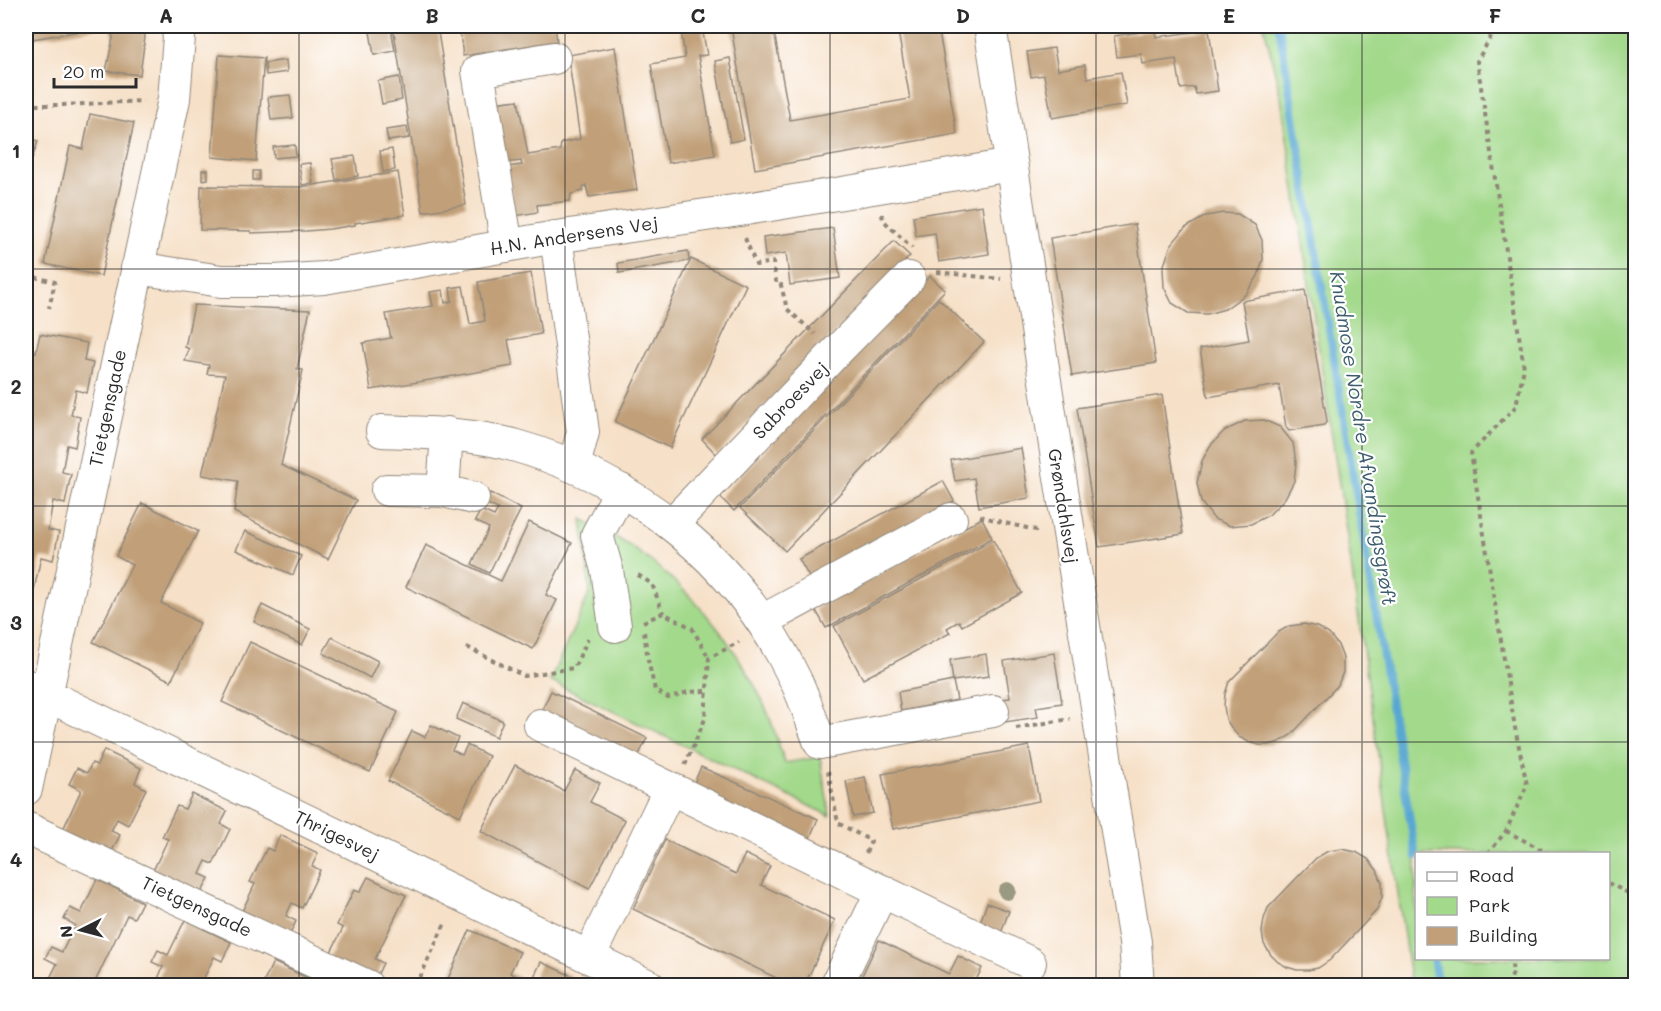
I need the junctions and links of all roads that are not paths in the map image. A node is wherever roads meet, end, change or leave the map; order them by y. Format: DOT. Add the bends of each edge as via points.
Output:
graph roads {
  1 [pos="177,26"];
  2 [pos="990,26"];
  3 [pos="554,58"];
  4 [pos="1011,165"];
  5 [pos="556,237"];
  6 [pos="507,246"];
  7 [pos="919,266"];
  8 [pos="137,268"];
  9 [pos="382,432"];
  10 [pos="447,433"];
  11 [pos="574,466"];
  12 [pos="387,490"];
  13 [pos="621,490"];
  14 [pos="951,519"];
  15 [pos="672,524"];
  16 [pos="629,624"];
  17 [pos="764,624"];
  18 [pos="35,690"];
  19 [pos="993,711"];
  20 [pos="540,725"];
  21 [pos="670,788"];
  22 [pos="26,789"];
  23 [pos="26,828"];
  24 [pos="882,891"];
  25 [pos="588,957"];
  26 [pos="1030,963"];
  27 [pos="367,986"];
  28 [pos="648,986"];
  29 [pos="836,986"];
  30 [pos="1138,986"];
  1 -- 8 [label="street, Tietgensgade" via="174,99"];
  2 -- 4 [label="street, Grøndahlsvej"];
  3 -- 6 [label="street" via="478,71"];
  4 -- 5 [label="street, H.N. Andersens Vej"];
  4 -- 30 [label="street, Grøndahlsvej" via="1135,942"];
  5 -- 6 [label="street, H.N. Andersens Vej"];
  5 -- 11 [label="street" via="583,432"];
  6 -- 8 [label="street, H.N. Andersens Vej" via="324,278 274,281 221,281"];
  7 -- 15 [label="street, Sabroesvej"];
  8 -- 18 [label="street, Tietgensgade"];
  9 -- 10 [label="street"];
  10 -- 11 [label="street" via="512,445"];
  10 -- 12 [label="street" via="458,495"];
  11 -- 13 [label="street"];
  13 -- 15 [label="street"];
  13 -- 16 [label="street" via="597,535"];
  14 -- 17 [label="street"];
  15 -- 17 [label="street" via="735,585"];
  17 -- 19 [label="street" via="795,679 820,743"];
  18 -- 22 [label="street, Tietgensgade"];
  18 -- 25 [label="street, Thrigesvej"];
  20 -- 21 [label="street"];
  21 -- 24 [label="street"];
  21 -- 25 [label="street"];
  23 -- 27 [label="street, Tietgensgade"];
  24 -- 26 [label="street"];
  24 -- 29 [label="street"];
  25 -- 28 [label="street, Thrigesvej"];
}
